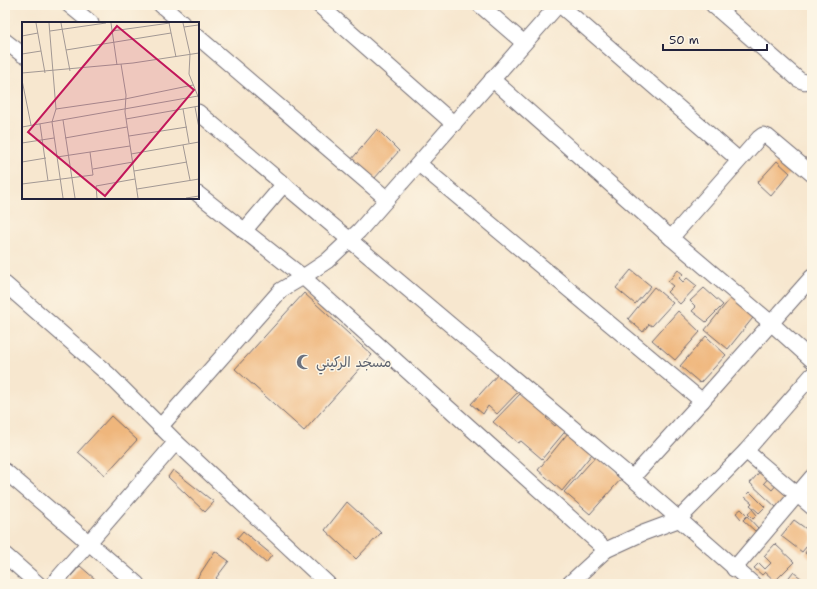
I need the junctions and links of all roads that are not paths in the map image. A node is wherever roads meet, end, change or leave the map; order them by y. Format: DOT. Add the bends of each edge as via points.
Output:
graph roads {
  1 [pos="70,5"];
  2 [pos="161,5"];
  3 [pos="319,5"];
  4 [pos="480,5"];
  5 [pos="559,5"];
  6 [pos="713,5"];
  7 [pos="90,22"];
  8 [pos="181,22"];
  9 [pos="199,40"];
  10 [pos="5,41"];
  11 [pos="524,43"];
  12 [pos="22,54"];
  13 [pos="492,79"];
  14 [pos="812,80"];
  15 [pos="199,113"];
  16 [pos="454,124"];
  17 [pos="739,160"];
  18 [pos="419,164"];
  19 [pos="812,174"];
  20 [pos="284,184"];
  21 [pos="199,195"];
  22 [pos="387,199"];
  23 [pos="244,231"];
  24 [pos="671,238"];
  25 [pos="350,240"];
  26 [pos="812,277"];
  27 [pos="303,278"];
  28 [pos="5,284"];
  29 [pos="771,323"];
  30 [pos="812,360"];
  31 [pos="812,375"];
  32 [pos="702,402"];
  33 [pos="160,427"];
  34 [pos="176,442"];
  35 [pos="746,451"];
  36 [pos="5,471"];
  37 [pos="812,477"];
  38 [pos="632,478"];
  39 [pos="797,494"];
  40 [pos="812,507"];
  41 [pos="678,520"];
  42 [pos="89,542"];
  43 [pos="606,550"];
  44 [pos="5,555"];
  45 [pos="734,569"];
  46 [pos="38,584"];
  47 [pos="53,584"];
  48 [pos="137,584"];
  49 [pos="328,584"];
  50 [pos="569,584"];
  51 [pos="753,584"];
  1 -- 7 [label="street"];
  2 -- 8 [label="street"];
  3 -- 16 [label="street"];
  4 -- 11 [label="street"];
  5 -- 11 [label="street"];
  5 -- 17 [label="street"];
  6 -- 14 [label="street" via="798,79 803,82"];
  9 -- 22 [label="street"];
  10 -- 12 [label="street"];
  11 -- 13 [label="street"];
  13 -- 16 [label="street"];
  13 -- 24 [label="street"];
  15 -- 20 [label="street"];
  16 -- 18 [label="street"];
  17 -- 19 [label="street" via="763,135"];
  17 -- 24 [label="street"];
  18 -- 22 [label="street"];
  18 -- 32 [label="street"];
  20 -- 23 [label="street"];
  20 -- 25 [label="street"];
  21 -- 23 [label="street"];
  22 -- 25 [label="street"];
  23 -- 27 [label="street"];
  24 -- 29 [label="street"];
  25 -- 27 [label="street" via="327,262"];
  25 -- 38 [label="street"];
  26 -- 29 [label="street"];
  27 -- 33 [label="street" via="281,290"];
  27 -- 43 [label="street"];
  28 -- 33 [label="street" via="109,375"];
  29 -- 30 [label="street"];
  29 -- 32 [label="street"];
  31 -- 35 [label="street"];
  32 -- 38 [label="street"];
  33 -- 34 [label="street"];
  34 -- 42 [label="street"];
  34 -- 49 [label="street"];
  35 -- 39 [label="street"];
  35 -- 41 [label="street"];
  36 -- 42 [label="street"];
  37 -- 39 [label="street"];
  38 -- 41 [label="street"];
  39 -- 40 [label="street"];
  39 -- 45 [label="street"];
  41 -- 43 [label="street"];
  41 -- 45 [label="street"];
  42 -- 47 [label="street"];
  42 -- 48 [label="street"];
  43 -- 50 [label="street"];
  44 -- 46 [label="street"];
  45 -- 51 [label="street"];
}
